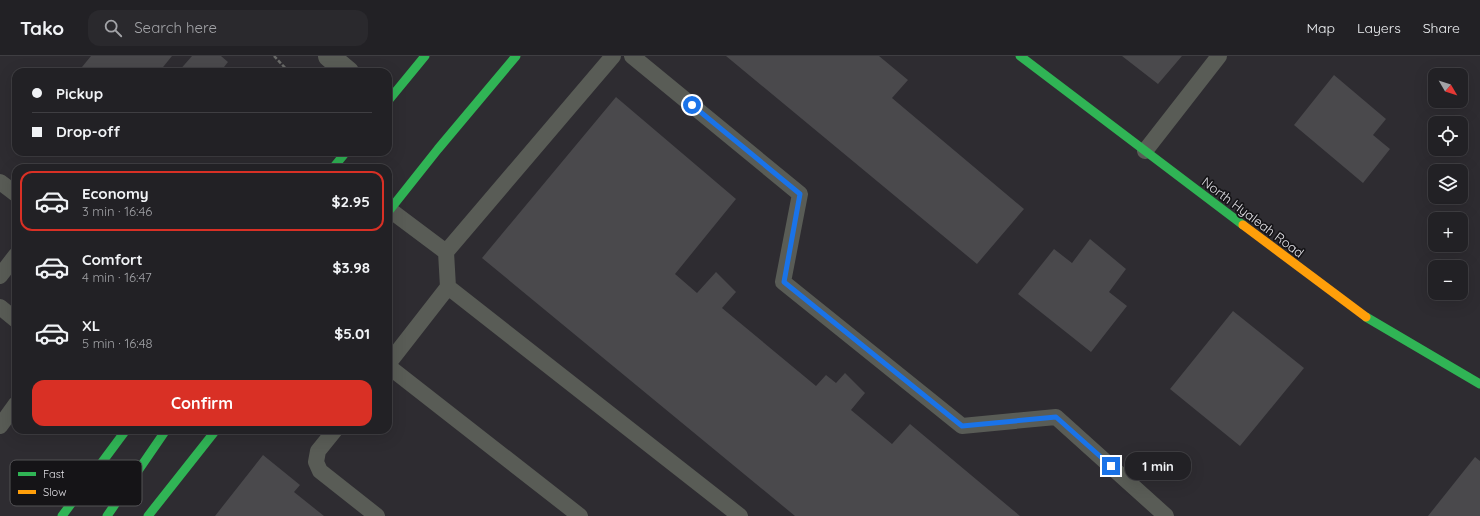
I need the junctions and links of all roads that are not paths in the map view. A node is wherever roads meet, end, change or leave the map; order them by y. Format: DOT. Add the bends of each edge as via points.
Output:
graph roads {
  1 [pos="330,56"];
  2 [pos="425,56"];
  3 [pos="516,56"];
  4 [pos="613,56"];
  5 [pos="632,56"];
  6 [pos="1020,56"];
  7 [pos="1219,56"];
  8 [pos="344,68"];
  9 [pos="392,96"];
  10 [pos="1144,150"];
  11 [pos="343,156"];
  12 [pos="336,164"];
  13 [pos="0,182"];
  14 [pos="12,191"];
  15 [pos="392,207"];
  16 [pos="392,213"];
  17 [pos="446,252"];
  18 [pos="12,260"];
  19 [pos="0,276"];
  20 [pos="448,286"];
  21 [pos="0,307"];
  22 [pos="12,317"];
  23 [pos="392,360"];
  24 [pos="392,368"];
  25 [pos="1480,384"];
  26 [pos="12,410"];
  27 [pos="0,426"];
  28 [pos="123,434"];
  29 [pos="163,434"];
  30 [pos="213,434"];
  31 [pos="332,434"];
  32 [pos="104,460"];
  33 [pos="142,465"];
  34 [pos="69,506"];
  35 [pos="114,506"];
  36 [pos="62,516"];
  37 [pos="107,516"];
  38 [pos="148,516"];
  39 [pos="377,516"];
  40 [pos="580,516"];
  41 [pos="740,516"];
  42 [pos="1166,516"];
  1 -- 8 [label="street"];
  2 -- 9 [label="main road"];
  3 -- 15 [label="main road"];
  4 -- 17 [label="lane"];
  5 -- 42 [label="lane" via="800,194 784,282 962,426 1056,417"];
  6 -- 10 [label="main road, North Hyaleah Road"];
  7 -- 10 [label="lane"];
  10 -- 25 [label="main road, North Hyaleah Road" via="1364,317"];
  11 -- 12 [label="main road"];
  13 -- 14 [label="lane"];
  16 -- 17 [label="lane"];
  17 -- 20 [label="lane"];
  18 -- 19 [label="lane"];
  20 -- 23 [label="lane"];
  20 -- 41 [label="lane"];
  21 -- 22 [label="lane"];
  24 -- 40 [label="lane"];
  26 -- 27 [label="lane"];
  28 -- 32 [label="main road"];
  29 -- 33 [label="main road"];
  30 -- 38 [label="main road"];
  31 -- 39 [label="lane" via="318,451 316,462 320,471"];
  34 -- 36 [label="main road"];
  35 -- 37 [label="main road"];
}
